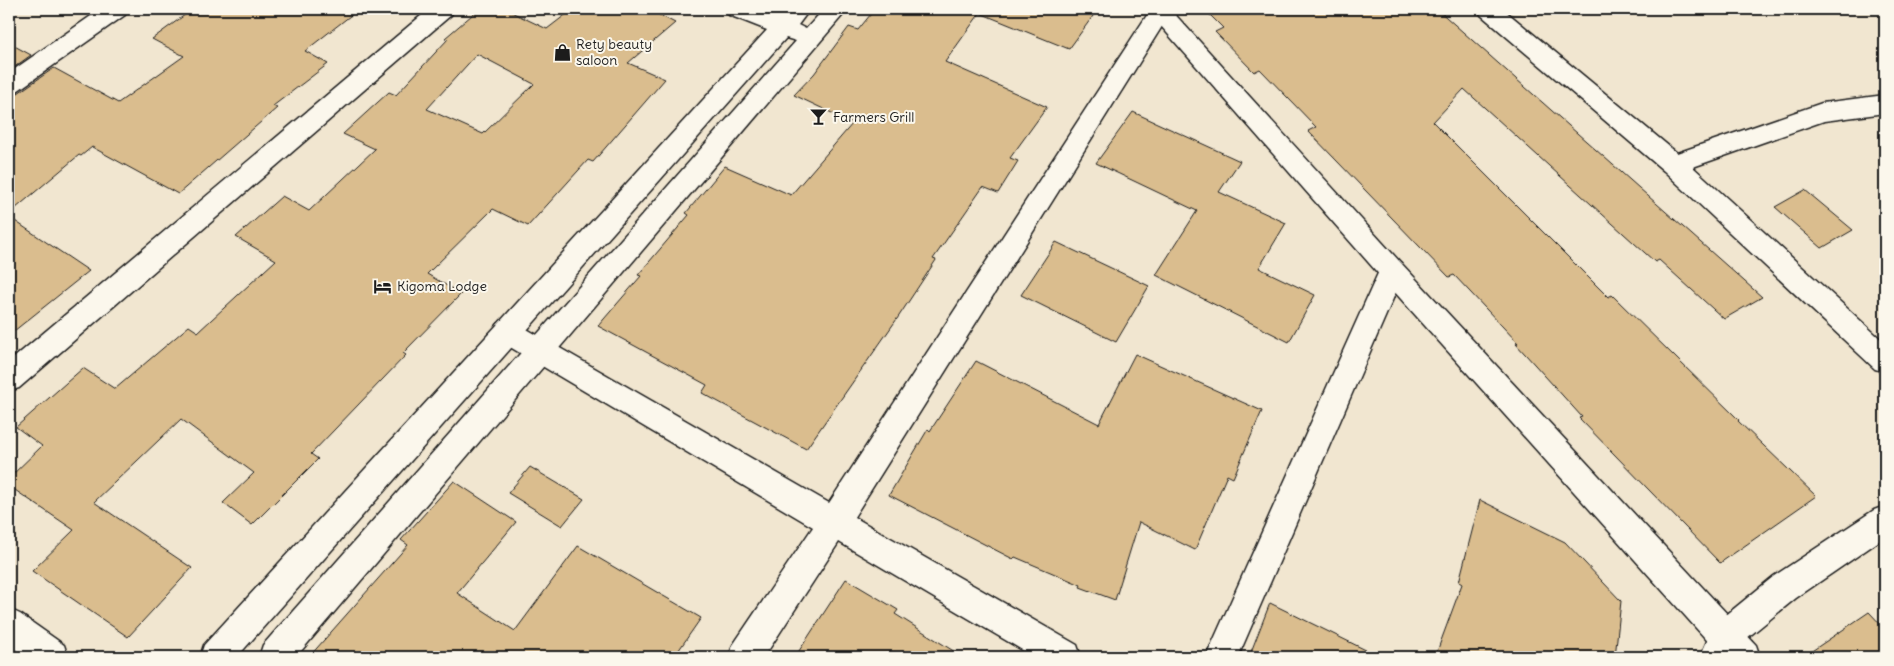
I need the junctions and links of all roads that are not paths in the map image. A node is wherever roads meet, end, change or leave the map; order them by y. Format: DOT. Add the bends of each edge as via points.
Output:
graph roads {
  1 [pos="117,9"];
  2 [pos="443,9"];
  3 [pos="737,9"];
  4 [pos="838,9"];
  5 [pos="1489,9"];
  6 [pos="1158,10"];
  7 [pos="791,18"];
  8 [pos="811,37"];
  9 [pos="9,85"];
  10 [pos="1885,104"];
  11 [pos="1673,164"];
  12 [pos="1392,271"];
  13 [pos="508,332"];
  14 [pos="539,350"];
  15 [pos="1885,360"];
  16 [pos="9,379"];
  17 [pos="1885,520"];
  18 [pos="834,522"];
  19 [pos="9,625"];
  20 [pos="1728,650"];
  21 [pos="52,657"];
  22 [pos="216,657"];
  23 [pos="275,657"];
  24 [pos="745,657"];
  25 [pos="1066,657"];
  26 [pos="1222,657"];
  1 -- 9 [label="street"];
  2 -- 16 [label="street"];
  3 -- 7 [label="street"];
  4 -- 8 [label="street"];
  5 -- 11 [label="street"];
  6 -- 12 [label="street"];
  6 -- 18 [label="street"];
  7 -- 8 [label="street"];
  7 -- 13 [label="street"];
  8 -- 14 [label="street"];
  10 -- 11 [label="street" via="1822,112"];
  11 -- 15 [label="street"];
  12 -- 20 [label="street"];
  12 -- 26 [label="street"];
  13 -- 14 [label="street"];
  13 -- 22 [label="street"];
  14 -- 18 [label="street"];
  14 -- 23 [label="street"];
  17 -- 20 [label="street" via="1785,587"];
  18 -- 24 [label="street"];
  18 -- 25 [label="street"];
  19 -- 21 [label="street"];
}
